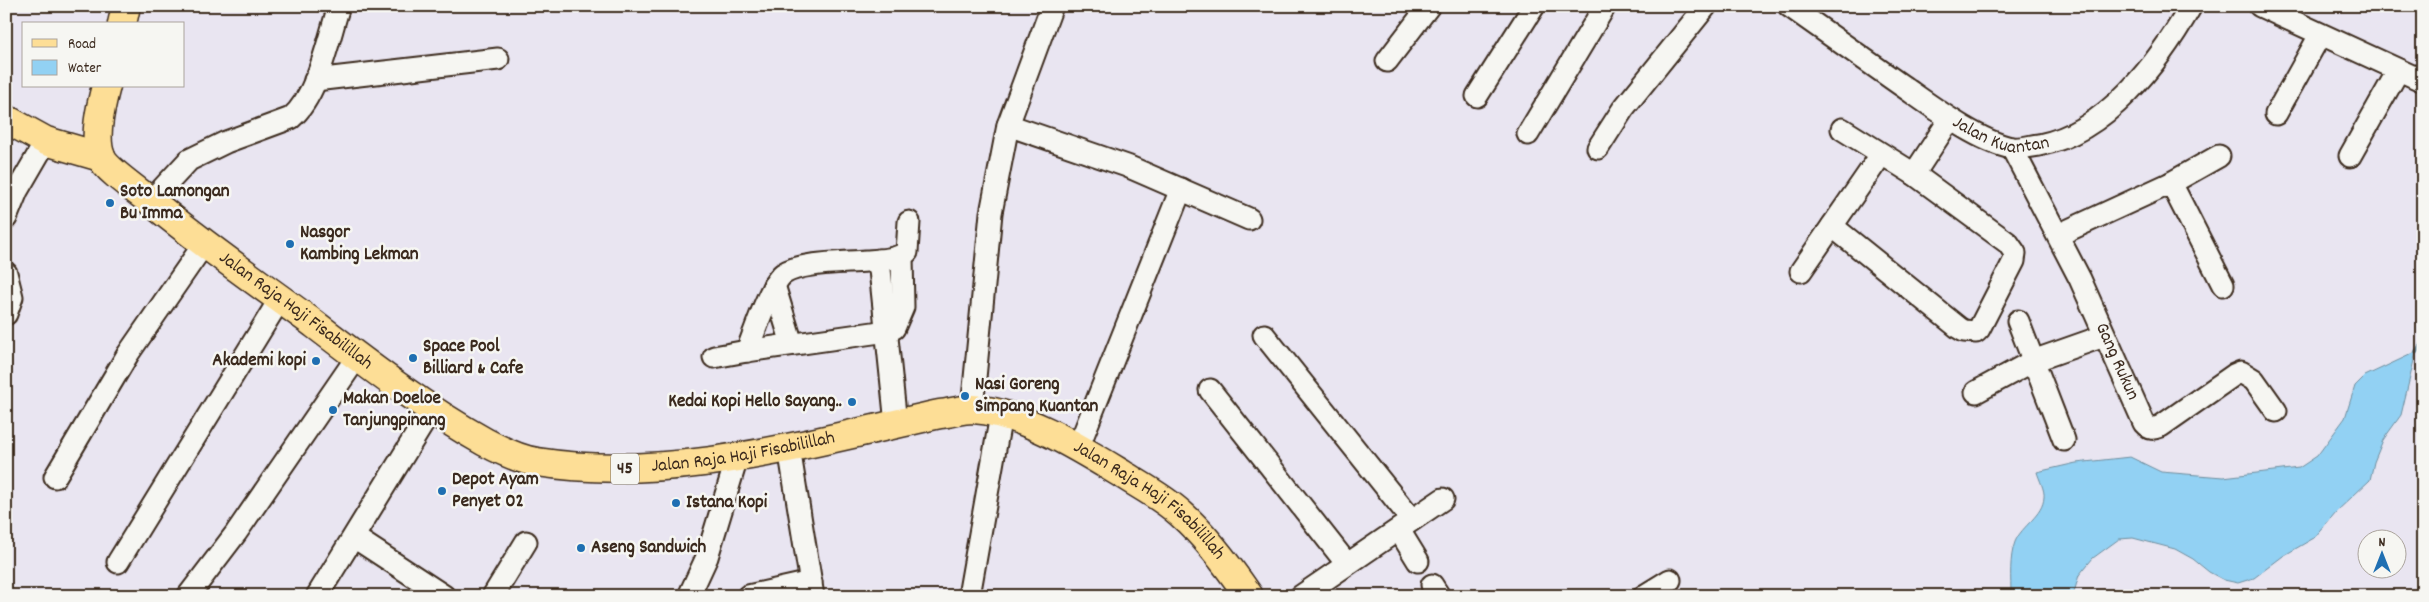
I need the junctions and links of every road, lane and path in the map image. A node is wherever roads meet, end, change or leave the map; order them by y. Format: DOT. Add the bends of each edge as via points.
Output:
graph roads {
  1 [pos="126,6"];
  2 [pos="340,6"];
  3 [pos="1052,6"];
  4 [pos="1429,6"];
  5 [pos="1534,6"];
  6 [pos="1605,6"];
  7 [pos="1706,6"];
  8 [pos="1789,6"];
  9 [pos="2191,6"];
  10 [pos="2260,6"];
  11 [pos="122,22"];
  12 [pos="2320,35"];
  13 [pos="498,59"];
  14 [pos="1386,60"];
  15 [pos="2398,71"];
  16 [pos="315,80"];
  17 [pos="2423,81"];
  18 [pos="106,88"];
  19 [pos="1477,96"];
  20 [pos="2276,114"];
  21 [pos="6,119"];
  22 [pos="1950,119"];
  23 [pos="1008,125"];
  24 [pos="1842,129"];
  25 [pos="1528,134"];
  26 [pos="46,141"];
  27 [pos="1598,148"];
  28 [pos="2012,148"];
  29 [pos="1881,155"];
  30 [pos="2219,156"];
  31 [pos="2350,156"];
  32 [pos="100,157"];
  33 [pos="1914,174"];
  34 [pos="2171,183"];
  35 [pos="1182,189"];
  36 [pos="151,201"];
  37 [pos="6,218"];
  38 [pos="1249,219"];
  39 [pos="909,222"];
  40 [pos="1832,226"];
  41 [pos="2058,235"];
  42 [pos="204,244"];
  43 [pos="902,256"];
  44 [pos="879,260"];
  45 [pos="1801,270"];
  46 [pos="6,273"];
  47 [pos="774,285"];
  48 [pos="2223,285"];
  49 [pos="280,299"];
  50 [pos="6,314"];
  51 [pos="2018,321"];
  52 [pos="887,331"];
  53 [pos="1264,335"];
  54 [pos="2104,336"];
  55 [pos="792,344"];
  56 [pos="747,351"];
  57 [pos="357,357"];
  58 [pos="714,357"];
  59 [pos="2034,361"];
  60 [pos="1210,390"];
  61 [pos="1976,392"];
  62 [pos="432,409"];
  63 [pos="972,409"];
  64 [pos="2276,411"];
  65 [pos="1001,415"];
  66 [pos="896,424"];
  67 [pos="2064,440"];
  68 [pos="789,448"];
  69 [pos="1078,448"];
  70 [pos="737,458"];
  71 [pos="55,477"];
  72 [pos="1443,499"];
  73 [pos="1406,525"];
  74 [pos="354,537"];
  75 [pos="526,542"];
  76 [pos="1418,561"];
  77 [pos="118,562"];
  78 [pos="1347,564"];
  79 [pos="1670,580"];
  80 [pos="420,588"];
  81 [pos="812,589"];
  82 [pos="188,596"];
  83 [pos="317,596"];
  84 [pos="444,596"];
  85 [pos="493,596"];
  86 [pos="689,596"];
  87 [pos="748,596"];
  88 [pos="969,596"];
  89 [pos="1249,596"];
  90 [pos="1301,596"];
  91 [pos="1644,596"];
  1 -- 11 [label="main road"];
  2 -- 16 [label="street"];
  3 -- 23 [label="street"];
  4 -- 14 [label="street"];
  5 -- 19 [label="street"];
  6 -- 25 [label="street"];
  7 -- 27 [label="street" via="1623,109"];
  8 -- 22 [label="street, Jalan Kuantan"];
  9 -- 28 [label="street, Jalan Kuantan" via="2164,51 2129,92 2101,115 2052,142"];
  10 -- 12 [label="street"];
  12 -- 15 [label="street"];
  12 -- 20 [label="street"];
  13 -- 16 [label="street"];
  15 -- 17 [label="street"];
  15 -- 31 [label="street"];
  16 -- 36 [label="street" via="306,101 291,118 226,142 189,160"];
  18 -- 32 [label="main road" via="98,129"];
  21 -- 26 [label="main road"];
  22 -- 28 [label="street, Jalan Kuantan"];
  22 -- 33 [label="street"];
  23 -- 35 [label="street"];
  23 -- 63 [label="street" via="991,213"];
  24 -- 29 [label="street"];
  26 -- 32 [label="main road"];
  26 -- 37 [label="street"];
  28 -- 41 [label="street, Gang Rukun"];
  29 -- 33 [label="street"];
  29 -- 40 [label="street"];
  30 -- 34 [label="street"];
  32 -- 36 [label="main road, Jalan Raja Haji Fisabilillah / 45"];
  33 -- 40 [label="street" via="2014,248 2014,261 1976,332 1964,331"];
  34 -- 41 [label="street"];
  34 -- 48 [label="street"];
  35 -- 38 [label="street"];
  35 -- 69 [label="street"];
  36 -- 42 [label="main road, Jalan Raja Haji Fisabilillah / 45"];
  39 -- 43 [label="street" via="907,252"];
  40 -- 45 [label="street"];
  41 -- 54 [label="street, Gang Rukun"];
  42 -- 49 [label="main road, Jalan Raja Haji Fisabilillah / 45"];
  42 -- 71 [label="street" via="128,354"];
  43 -- 44 [label="street"];
  43 -- 52 [label="street" via="903,307 894,328"];
  44 -- 47 [label="street" via="796,269 783,274"];
  44 -- 52 [label="street"];
  46 -- 50 [label="street" via="12,298"];
  47 -- 55 [label="street"];
  47 -- 56 [label="street"];
  49 -- 57 [label="main road, Jalan Raja Haji Fisabilillah / 45"];
  49 -- 77 [label="street"];
  51 -- 59 [label="street"];
  52 -- 55 [label="street"];
  52 -- 66 [label="street"];
  53 -- 73 [label="street"];
  54 -- 59 [label="street"];
  54 -- 64 [label="street, Gang Rukun" via="2148,428 2161,426 2242,372 2254,380"];
  55 -- 56 [label="street"];
  56 -- 58 [label="street"];
  57 -- 62 [label="main road, Jalan Raja Haji Fisabilillah / 45"];
  57 -- 82 [label="street" via="236,533"];
  59 -- 61 [label="street"];
  59 -- 67 [label="street"];
  60 -- 78 [label="street"];
  62 -- 70 [label="main road, Jalan Raja Haji Fisabilillah / 45" via="486,442 533,462 629,469"];
  62 -- 74 [label="street"];
  63 -- 65 [label="main road, Jalan Raja Haji Fisabilillah / 45"];
  63 -- 66 [label="main road, Jalan Raja Haji Fisabilillah / 45"];
  65 -- 69 [label="main road, Jalan Raja Haji Fisabilillah / 45" via="1042,429"];
  65 -- 88 [label="street"];
  66 -- 68 [label="main road, Jalan Raja Haji Fisabilillah / 45"];
  68 -- 70 [label="main road, Jalan Raja Haji Fisabilillah / 45"];
  68 -- 81 [label="street"];
  69 -- 89 [label="main road, Jalan Raja Haji Fisabilillah / 45" via="1182,514"];
  70 -- 86 [label="street" via="707,557"];
  72 -- 73 [label="street"];
  73 -- 76 [label="street"];
  73 -- 78 [label="street"];
  74 -- 80 [label="street"];
  74 -- 83 [label="street"];
  75 -- 85 [label="street"];
  78 -- 90 [label="street"];
  79 -- 91 [label="street"];
  80 -- 84 [label="street"];
  81 -- 87 [label="street"];
}
